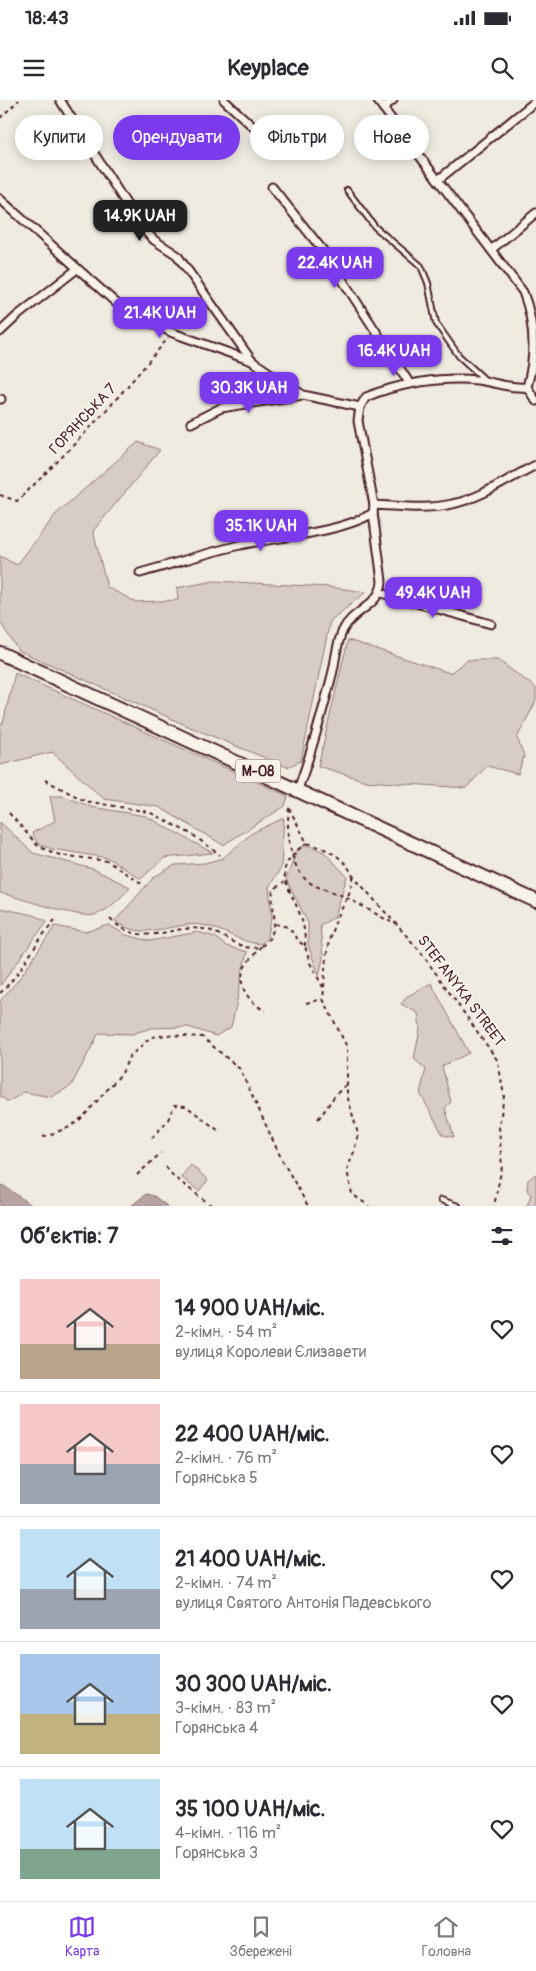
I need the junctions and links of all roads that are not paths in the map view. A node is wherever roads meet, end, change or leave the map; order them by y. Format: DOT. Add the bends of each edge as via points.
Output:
graph roads {
  1 [pos="60,100"];
  2 [pos="224,100"];
  3 [pos="377,100"];
  4 [pos="393,100"];
  5 [pos="536,101"];
  6 [pos="383,108"];
  7 [pos="250,124"];
  8 [pos="438,180"];
  9 [pos="272,187"];
  10 [pos="347,190"];
  11 [pos="0,200"];
  12 [pos="536,213"];
  13 [pos="492,249"];
  14 [pos="77,269"];
  15 [pos="535,330"];
  16 [pos="0,332"];
  17 [pos="252,361"];
  18 [pos="486,381"];
  19 [pos="410,384"];
  20 [pos="527,387"];
  21 [pos="303,395"];
  22 [pos="536,401"];
  23 [pos="360,407"];
  24 [pos="191,423"];
  25 [pos="536,465"];
  26 [pos="374,509"];
  27 [pos="140,573"];
  28 [pos="381,593"];
  29 [pos="491,624"];
  30 [pos="0,653"];
  31 [pos="298,789"];
  32 [pos="536,901"];
  33 [pos="441,1200"];
  34 [pos="458,1206"];
  1 -- 17 [label="street" via="141,227 177,255"];
  2 -- 7 [label="street"];
  3 -- 6 [label="street"];
  4 -- 6 [label="street"];
  5 -- 8 [label="street"];
  6 -- 8 [label="street"];
  8 -- 13 [label="street"];
  9 -- 19 [label="street" via="325,253"];
  10 -- 18 [label="lane" via="375,227 420,266 428,283 436,322 459,356"];
  11 -- 14 [label="street"];
  12 -- 13 [label="street"];
  13 -- 15 [label="street" via="523,292"];
  14 -- 16 [label="street"];
  14 -- 17 [label="street" via="114,302 136,316"];
  15 -- 20 [label="street" via="534,363"];
  17 -- 21 [label="street"];
  18 -- 19 [label="street"];
  18 -- 20 [label="street" via="506,387"];
  19 -- 23 [label="street" via="366,398"];
  20 -- 22 [label="street"];
  21 -- 23 [label="street"];
  21 -- 24 [label="street" via="221,408"];
  23 -- 26 [label="street" via="358,421"];
  25 -- 26 [label="street" via="482,493 452,504"];
  26 -- 27 [label="street" via="364,518 239,546"];
  26 -- 28 [label="street"];
  28 -- 29 [label="street"];
  28 -- 31 [label="street" via="352,616 343,630"];
  30 -- 31 [label="highway, М-08"];
  31 -- 32 [label="highway, М-08"];
  33 -- 34 [label="lane"];
}
